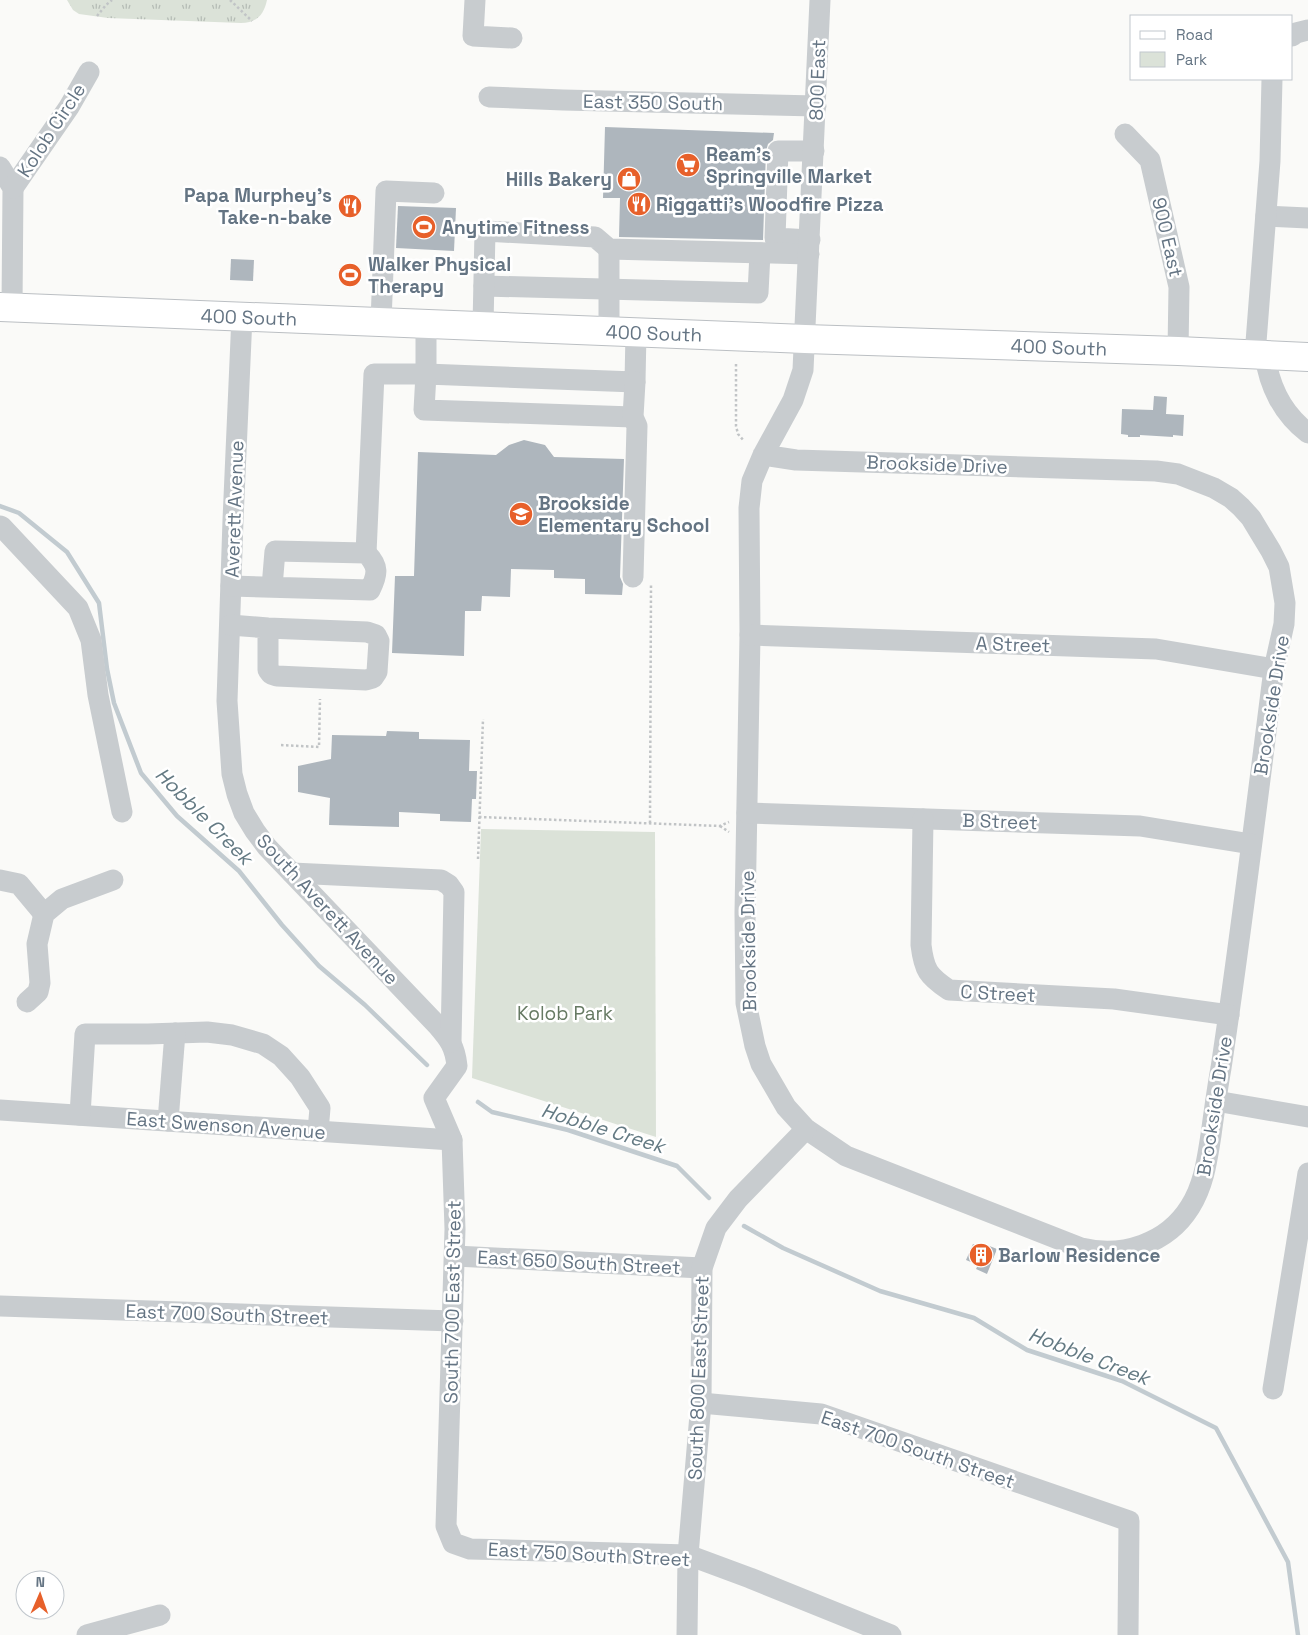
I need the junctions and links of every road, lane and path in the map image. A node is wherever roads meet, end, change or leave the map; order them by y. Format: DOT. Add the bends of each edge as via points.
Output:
graph roads {
  1 [pos="112,0"];
  2 [pos="230,0"];
  3 [pos="475,0"];
  4 [pos="820,0"];
  5 [pos="97,16"];
  6 [pos="252,21"];
  7 [pos="1308,30"];
  8 [pos="1293,35"];
  9 [pos="512,38"];
  10 [pos="89,72"];
  11 [pos="1272,80"];
  12 [pos="489,96"];
  13 [pos="816,106"];
  14 [pos="1126,134"];
  15 [pos="814,151"];
  16 [pos="0,167"];
  17 [pos="13,188"];
  18 [pos="434,193"];
  19 [pos="1266,216"];
  20 [pos="1308,218"];
  21 [pos="809,247"];
  22 [pos="609,249"];
  23 [pos="760,253"];
  24 [pos="484,286"];
  25 [pos="608,289"];
  26 [pos="6,307"];
  27 [pos="242,316"];
  28 [pos="381,322"];
  29 [pos="426,324"];
  30 [pos="483,326"];
  31 [pos="609,331"];
  32 [pos="636,332"];
  33 [pos="805,340"];
  34 [pos="1178,351"];
  35 [pos="1260,355"];
  36 [pos="1308,357"];
  37 [pos="736,364"];
  38 [pos="426,374"];
  39 [pos="636,382"];
  40 [pos="633,417"];
  41 [pos="1308,433"];
  42 [pos="744,441"];
  43 [pos="763,455"];
  44 [pos="0,526"];
  45 [pos="366,553"];
  46 [pos="642,581"];
  47 [pos="231,586"];
  48 [pos="272,588"];
  49 [pos="230,625"];
  50 [pos="268,628"];
  51 [pos="750,635"];
  52 [pos="1274,669"];
  53 [pos="320,699"];
  54 [pos="227,701"];
  55 [pos="483,719"];
  56 [pos="281,745"];
  57 [pos="122,812"];
  58 [pos="741,816"];
  59 [pos="480,817"];
  60 [pos="923,819"];
  61 [pos="650,823"];
  62 [pos="720,826"];
  63 [pos="734,836"];
  64 [pos="1251,844"];
  65 [pos="478,859"];
  66 [pos="292,873"];
  67 [pos="0,880"];
  68 [pos="113,880"];
  69 [pos="44,914"];
  70 [pos="27,1002"];
  71 [pos="1229,1015"];
  72 [pos="174,1033"];
  73 [pos="451,1042"];
  74 [pos="454,1070"];
  75 [pos="1216,1101"];
  76 [pos="0,1110"];
  77 [pos="80,1115"];
  78 [pos="1308,1116"];
  79 [pos="168,1121"];
  80 [pos="806,1129"];
  81 [pos="318,1131"];
  82 [pos="452,1140"];
  83 [pos="1308,1173"];
  84 [pos="455,1256"];
  85 [pos="702,1268"];
  86 [pos="0,1306"];
  87 [pos="454,1321"];
  88 [pos="1274,1389"];
  89 [pos="700,1403"];
  90 [pos="453,1543"];
  91 [pos="688,1555"];
  92 [pos="160,1616"];
  93 [pos="87,1635"];
  94 [pos="687,1635"];
  95 [pos="891,1635"];
  96 [pos="1128,1635"];
  1 -- 5 [label="path"];
  2 -- 6 [label="path"];
  3 -- 9 [label="street" via="473,36"];
  4 -- 13 [label="street, 800 East"];
  7 -- 8 [label="street"];
  10 -- 17 [label="street, Kolob Circle"];
  11 -- 19 [label="street"];
  12 -- 13 [label="street, East 350 South"];
  13 -- 15 [label="street, 800 East"];
  14 -- 34 [label="street, 900 East" via="1150,160 1179,286"];
  15 -- 21 [label="street, 800 East"];
  15 -- 21 [label="street" via="778,150 775,238"];
  16 -- 17 [label="street"];
  17 -- 26 [label="street"];
  18 -- 28 [label="street" via="386,191"];
  19 -- 20 [label="street"];
  19 -- 35 [label="street"];
  21 -- 23 [label="street"];
  21 -- 33 [label="street, 800 East"];
  22 -- 23 [label="street"];
  22 -- 24 [label="street" via="595,237 485,231"];
  22 -- 25 [label="street"];
  23 -- 25 [label="street" via="758,293"];
  24 -- 25 [label="street"];
  24 -- 30 [label="street"];
  25 -- 31 [label="street"];
  26 -- 27 [label="main road, 400 South"];
  27 -- 28 [label="main road, 400 South"];
  27 -- 47 [label="street, Averett Avenue"];
  28 -- 29 [label="main road, 400 South"];
  29 -- 30 [label="main road, 400 South"];
  29 -- 38 [label="street"];
  30 -- 31 [label="main road, 400 South"];
  31 -- 32 [label="main road, 400 South"];
  32 -- 33 [label="main road, 400 South"];
  32 -- 39 [label="street"];
  33 -- 34 [label="main road, 400 South"];
  33 -- 43 [label="street, Brookside Drive" via="803,370 793,400"];
  34 -- 35 [label="main road, 400 South"];
  35 -- 36 [label="main road, 400 South"];
  35 -- 41 [label="street" via="1278,397"];
  37 -- 42 [label="path" via="736,426"];
  38 -- 39 [label="street"];
  38 -- 40 [label="street" via="424,410"];
  38 -- 45 [label="street" via="374,374"];
  39 -- 40 [label="street"];
  40 -- 46 [label="street" via="637,426"];
  43 -- 51 [label="street, Brookside Drive" via="752,481 749,508"];
  43 -- 52 [label="street, Brookside Drive" via="796,460 1156,471 1178,474 1205,484 1241,507 1251,518 1279,567 1285,603 1284,624"];
  44 -- 57 [label="street" via="78,608 91,640 98,695"];
  45 -- 48 [label="street" via="275,550"];
  45 -- 48 [label="street" via="377,570 370,590"];
  46 -- 61 [label="path"];
  47 -- 48 [label="street"];
  47 -- 49 [label="street, Averett Avenue"];
  49 -- 50 [label="street"];
  49 -- 54 [label="street, Averett Avenue"];
  50 -- 50 [label="street" via="376,635 379,641 377,672 366,680 271,674 268,670"];
  51 -- 52 [label="street, A Street" via="1156,649"];
  51 -- 58 [label="street, Brookside Drive"];
  52 -- 64 [label="street, Brookside Drive"];
  53 -- 56 [label="path" via="319,747"];
  54 -- 66 [label="street, South Averett Avenue" via="232,774 244,813 255,831"];
  55 -- 59 [label="path"];
  58 -- 60 [label="street, B Street"];
  58 -- 62 [label="path"];
  58 -- 80 [label="street, Brookside Drive" via="748,1018 765,1072 786,1108"];
  59 -- 61 [label="path"];
  59 -- 65 [label="path"];
  60 -- 64 [label="street, B Street" via="1140,826"];
  60 -- 71 [label="street, C Street" via="921,945 924,963 934,980 949,990 1114,999"];
  61 -- 62 [label="path"];
  62 -- 63 [label="path"];
  64 -- 71 [label="street, Brookside Drive"];
  66 -- 73 [label="street, South Averett Avenue"];
  66 -- 73 [label="street" via="441,880 449,885 454,892"];
  67 -- 69 [label="street" via="19,884"];
  68 -- 69 [label="street" via="62,899"];
  69 -- 70 [label="street" via="37,944 40,983 38,992"];
  71 -- 75 [label="street, Brookside Drive"];
  72 -- 77 [label="street" via="85,1034"];
  72 -- 79 [label="street"];
  72 -- 81 [label="street" via="232,1035 263,1044 281,1056 300,1077 320,1108"];
  73 -- 74 [label="street, South Averett Avenue" via="457,1066"];
  74 -- 82 [label="street, South 700 East Street" via="434,1098"];
  75 -- 78 [label="street"];
  75 -- 80 [label="street, Brookside Drive" via="1205,1171 1190,1209 1160,1237 1135,1248 1108,1252 1081,1248 856,1161"];
  76 -- 77 [label="street, East Swenson Avenue"];
  77 -- 79 [label="street, East Swenson Avenue"];
  79 -- 81 [label="street, East Swenson Avenue"];
  80 -- 85 [label="street, South 800 East Street" via="727,1213 716,1228"];
  81 -- 82 [label="street, East Swenson Avenue"];
  82 -- 84 [label="street, South 700 East Street"];
  83 -- 88 [label="street"];
  84 -- 85 [label="street, East 650 South Street"];
  84 -- 87 [label="street, South 700 East Street"];
  85 -- 89 [label="street, South 800 East Street"];
  86 -- 87 [label="street, East 700 South Street"];
  87 -- 90 [label="street, South 700 East Street" via="446,1526"];
  89 -- 91 [label="street, South 800 East Street"];
  89 -- 96 [label="street, East 700 South Street" via="821,1414 1129,1521"];
  90 -- 91 [label="street, East 750 South Street" via="470,1549"];
  91 -- 94 [label="street, South 800 East Street"];
  91 -- 95 [label="street, East 750 South Street"];
  92 -- 93 [label="street"];
}
